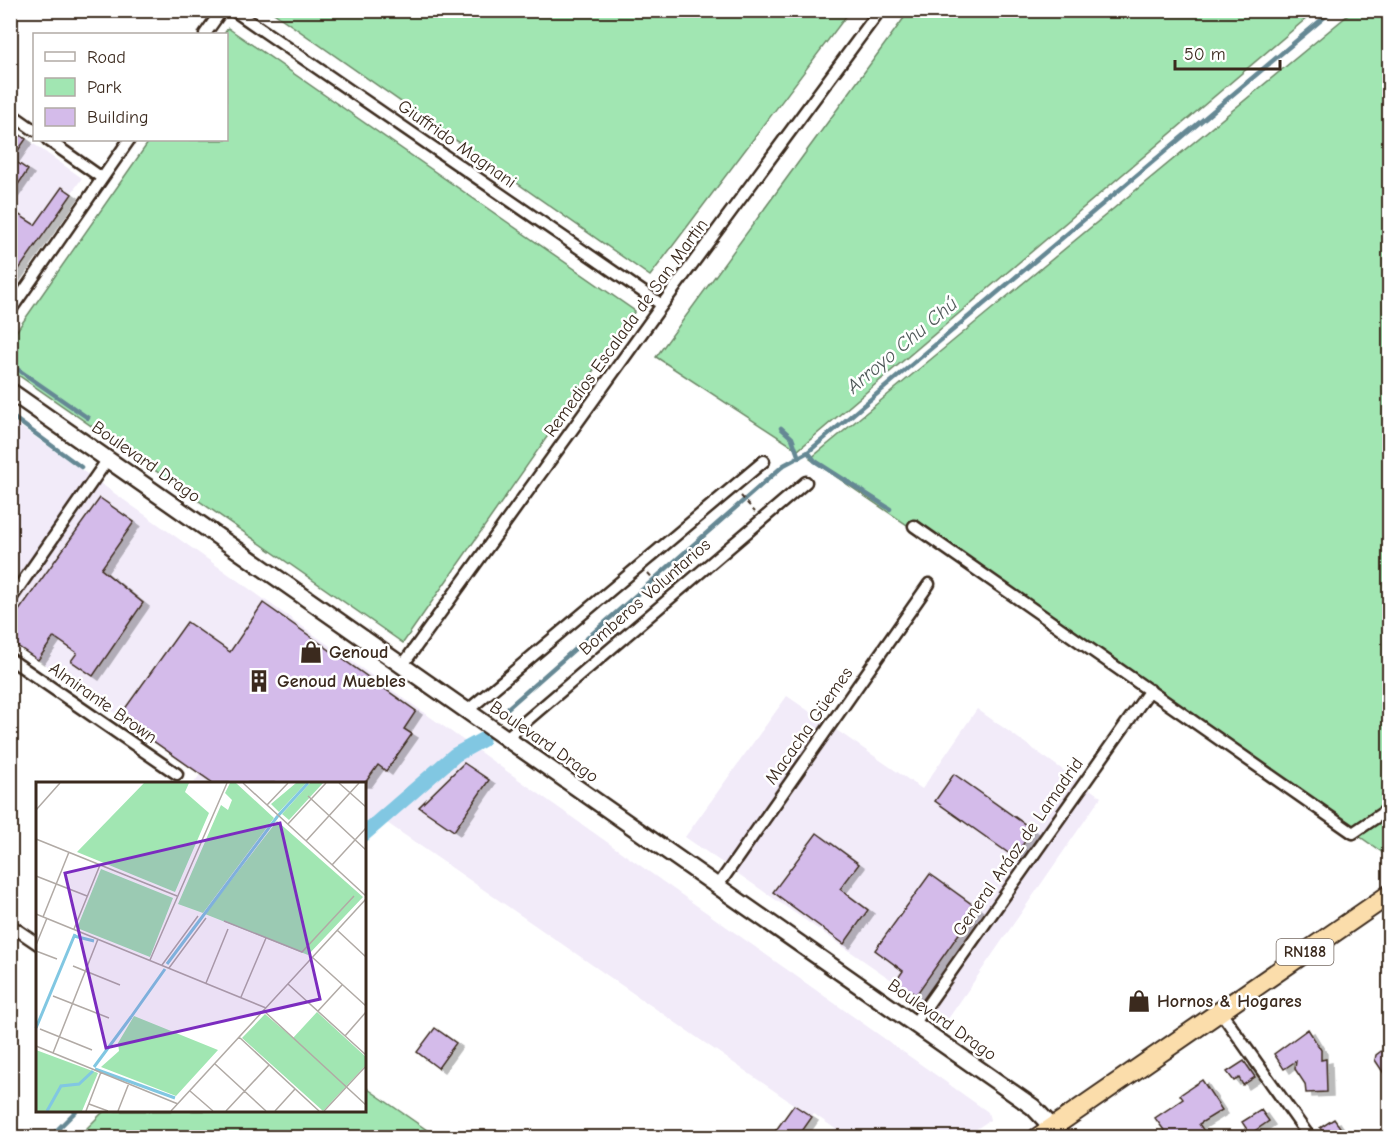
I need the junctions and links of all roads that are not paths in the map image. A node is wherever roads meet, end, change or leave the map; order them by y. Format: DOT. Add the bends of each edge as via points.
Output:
graph roads {
  1 [pos="222,10"];
  2 [pos="233,10"];
  3 [pos="880,10"];
  4 [pos="206,33"];
  5 [pos="10,113"];
  6 [pos="33,129"];
  7 [pos="49,141"];
  8 [pos="128,141"];
  9 [pos="102,178"];
  10 [pos="662,305"];
  11 [pos="10,310"];
  12 [pos="10,391"];
  13 [pos="108,459"];
  14 [pos="764,460"];
  15 [pos="806,482"];
  16 [pos="914,526"];
  17 [pos="929,584"];
  18 [pos="10,600"];
  19 [pos="10,658"];
  20 [pos="402,666"];
  21 [pos="1150,690"];
  22 [pos="472,715"];
  23 [pos="504,737"];
  24 [pos="177,774"];
  25 [pos="1389,808"];
  26 [pos="717,887"];
  27 [pos="1389,894"];
  28 [pos="10,925"];
  29 [pos="36,943"];
  30 [pos="1220,1011"];
  31 [pos="914,1024"];
  32 [pos="1044,1132"];
  33 [pos="1310,1137"];
  1 -- 4 [label="street"];
  2 -- 10 [label="street, Giuffrido Magnani"];
  3 -- 10 [label="street, Remedios Escalada de San Martin"];
  5 -- 6 [label="street"];
  7 -- 9 [label="street"];
  8 -- 9 [label="street"];
  9 -- 11 [label="street"];
  10 -- 20 [label="street, Remedios Escalada de San Martin"];
  12 -- 13 [label="main road, Boulevard Drago"];
  13 -- 18 [label="street"];
  13 -- 20 [label="main road, Boulevard Drago"];
  14 -- 22 [label="street, Bomberos Voluntarios"];
  15 -- 23 [label="street, Bomberos Voluntarios"];
  16 -- 21 [label="street"];
  17 -- 26 [label="street, Macacha Güemes"];
  19 -- 24 [label="street, Almirante Brown"];
  20 -- 22 [label="main road, Boulevard Drago"];
  21 -- 25 [label="street" via="1353,833"];
  21 -- 31 [label="street, General Aráoz de Lamadrid"];
  22 -- 23 [label="main road, Boulevard Drago"];
  23 -- 26 [label="main road, Boulevard Drago"];
  26 -- 31 [label="main road, Boulevard Drago"];
  27 -- 30 [label="highway, RN188"];
  28 -- 29 [label="street"];
  30 -- 32 [label="highway, RN188"];
  30 -- 33 [label="street"];
  31 -- 32 [label="main road, Boulevard Drago" via="1034,1107"];
}
